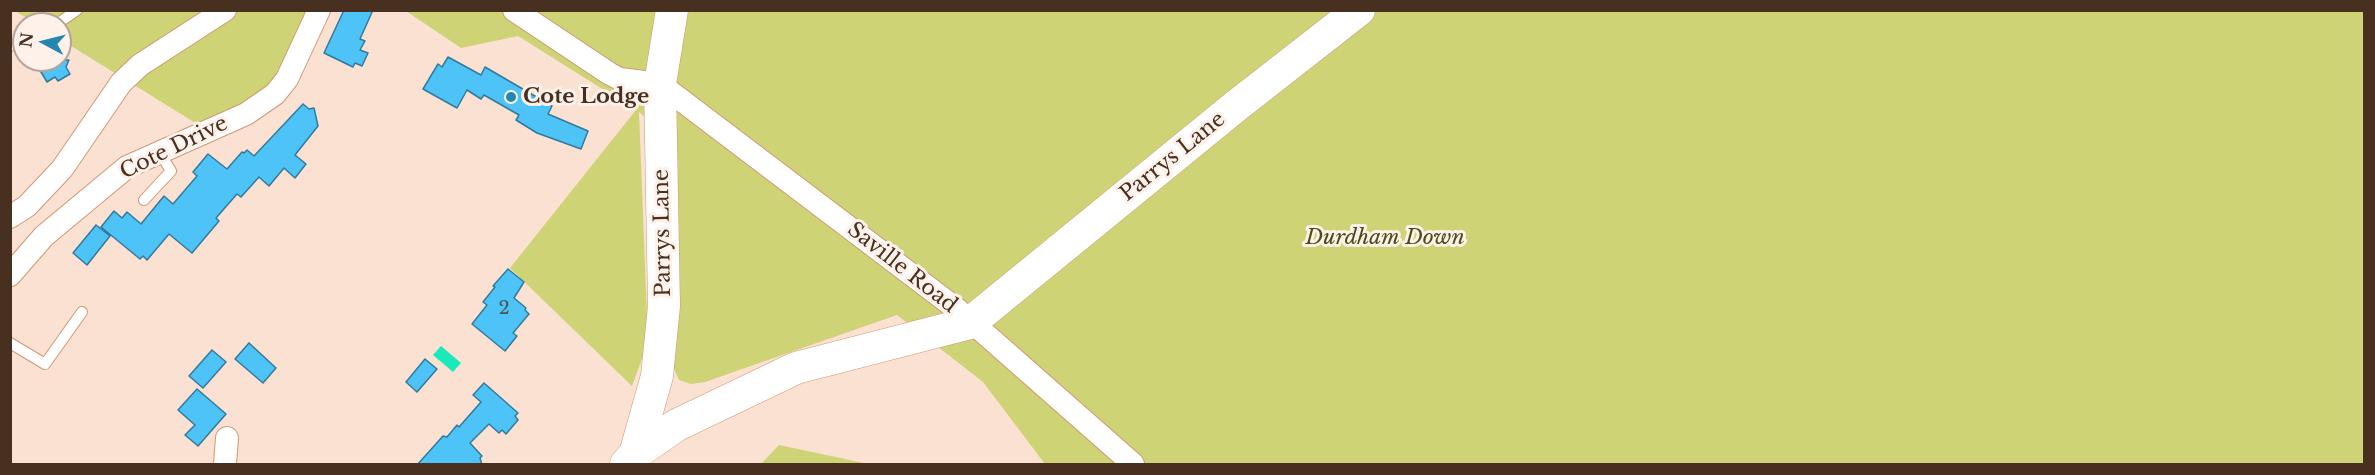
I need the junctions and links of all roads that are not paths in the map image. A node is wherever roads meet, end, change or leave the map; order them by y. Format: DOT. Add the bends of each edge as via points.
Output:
graph roads {
  1 [pos="225,10"];
  2 [pos="319,10"];
  3 [pos="514,10"];
  4 [pos="672,10"];
  5 [pos="1359,10"];
  6 [pos="660,84"];
  7 [pos="160,153"];
  8 [pos="144,200"];
  9 [pos="10,217"];
  10 [pos="10,275"];
  11 [pos="82,312"];
  12 [pos="972,313"];
  13 [pos="10,343"];
  14 [pos="226,438"];
  15 [pos="631,459"];
  16 [pos="225,465"];
  17 [pos="1133,465"];
  1 -- 9 [label="street" via="121,83 62,169 27,206"];
  2 -- 7 [label="street, Cote Drive" via="287,78 275,94 246,114"];
  3 -- 6 [label="street" via="620,79"];
  4 -- 6 [label="main road, Parrys Lane"];
  5 -- 12 [label="main road, Parrys Lane"];
  6 -- 12 [label="street, Saville Road"];
  6 -- 15 [label="main road, Parrys Lane" via="664,306 657,376"];
  7 -- 8 [label="lane" via="171,171"];
  7 -- 10 [label="street, Cote Drive" via="127,167 44,236"];
  11 -- 13 [label="lane" via="45,364"];
  12 -- 15 [label="main road, Parrys Lane" via="796,368 677,425"];
  12 -- 17 [label="street, Saville Road"];
  14 -- 16 [label="street"];
}
